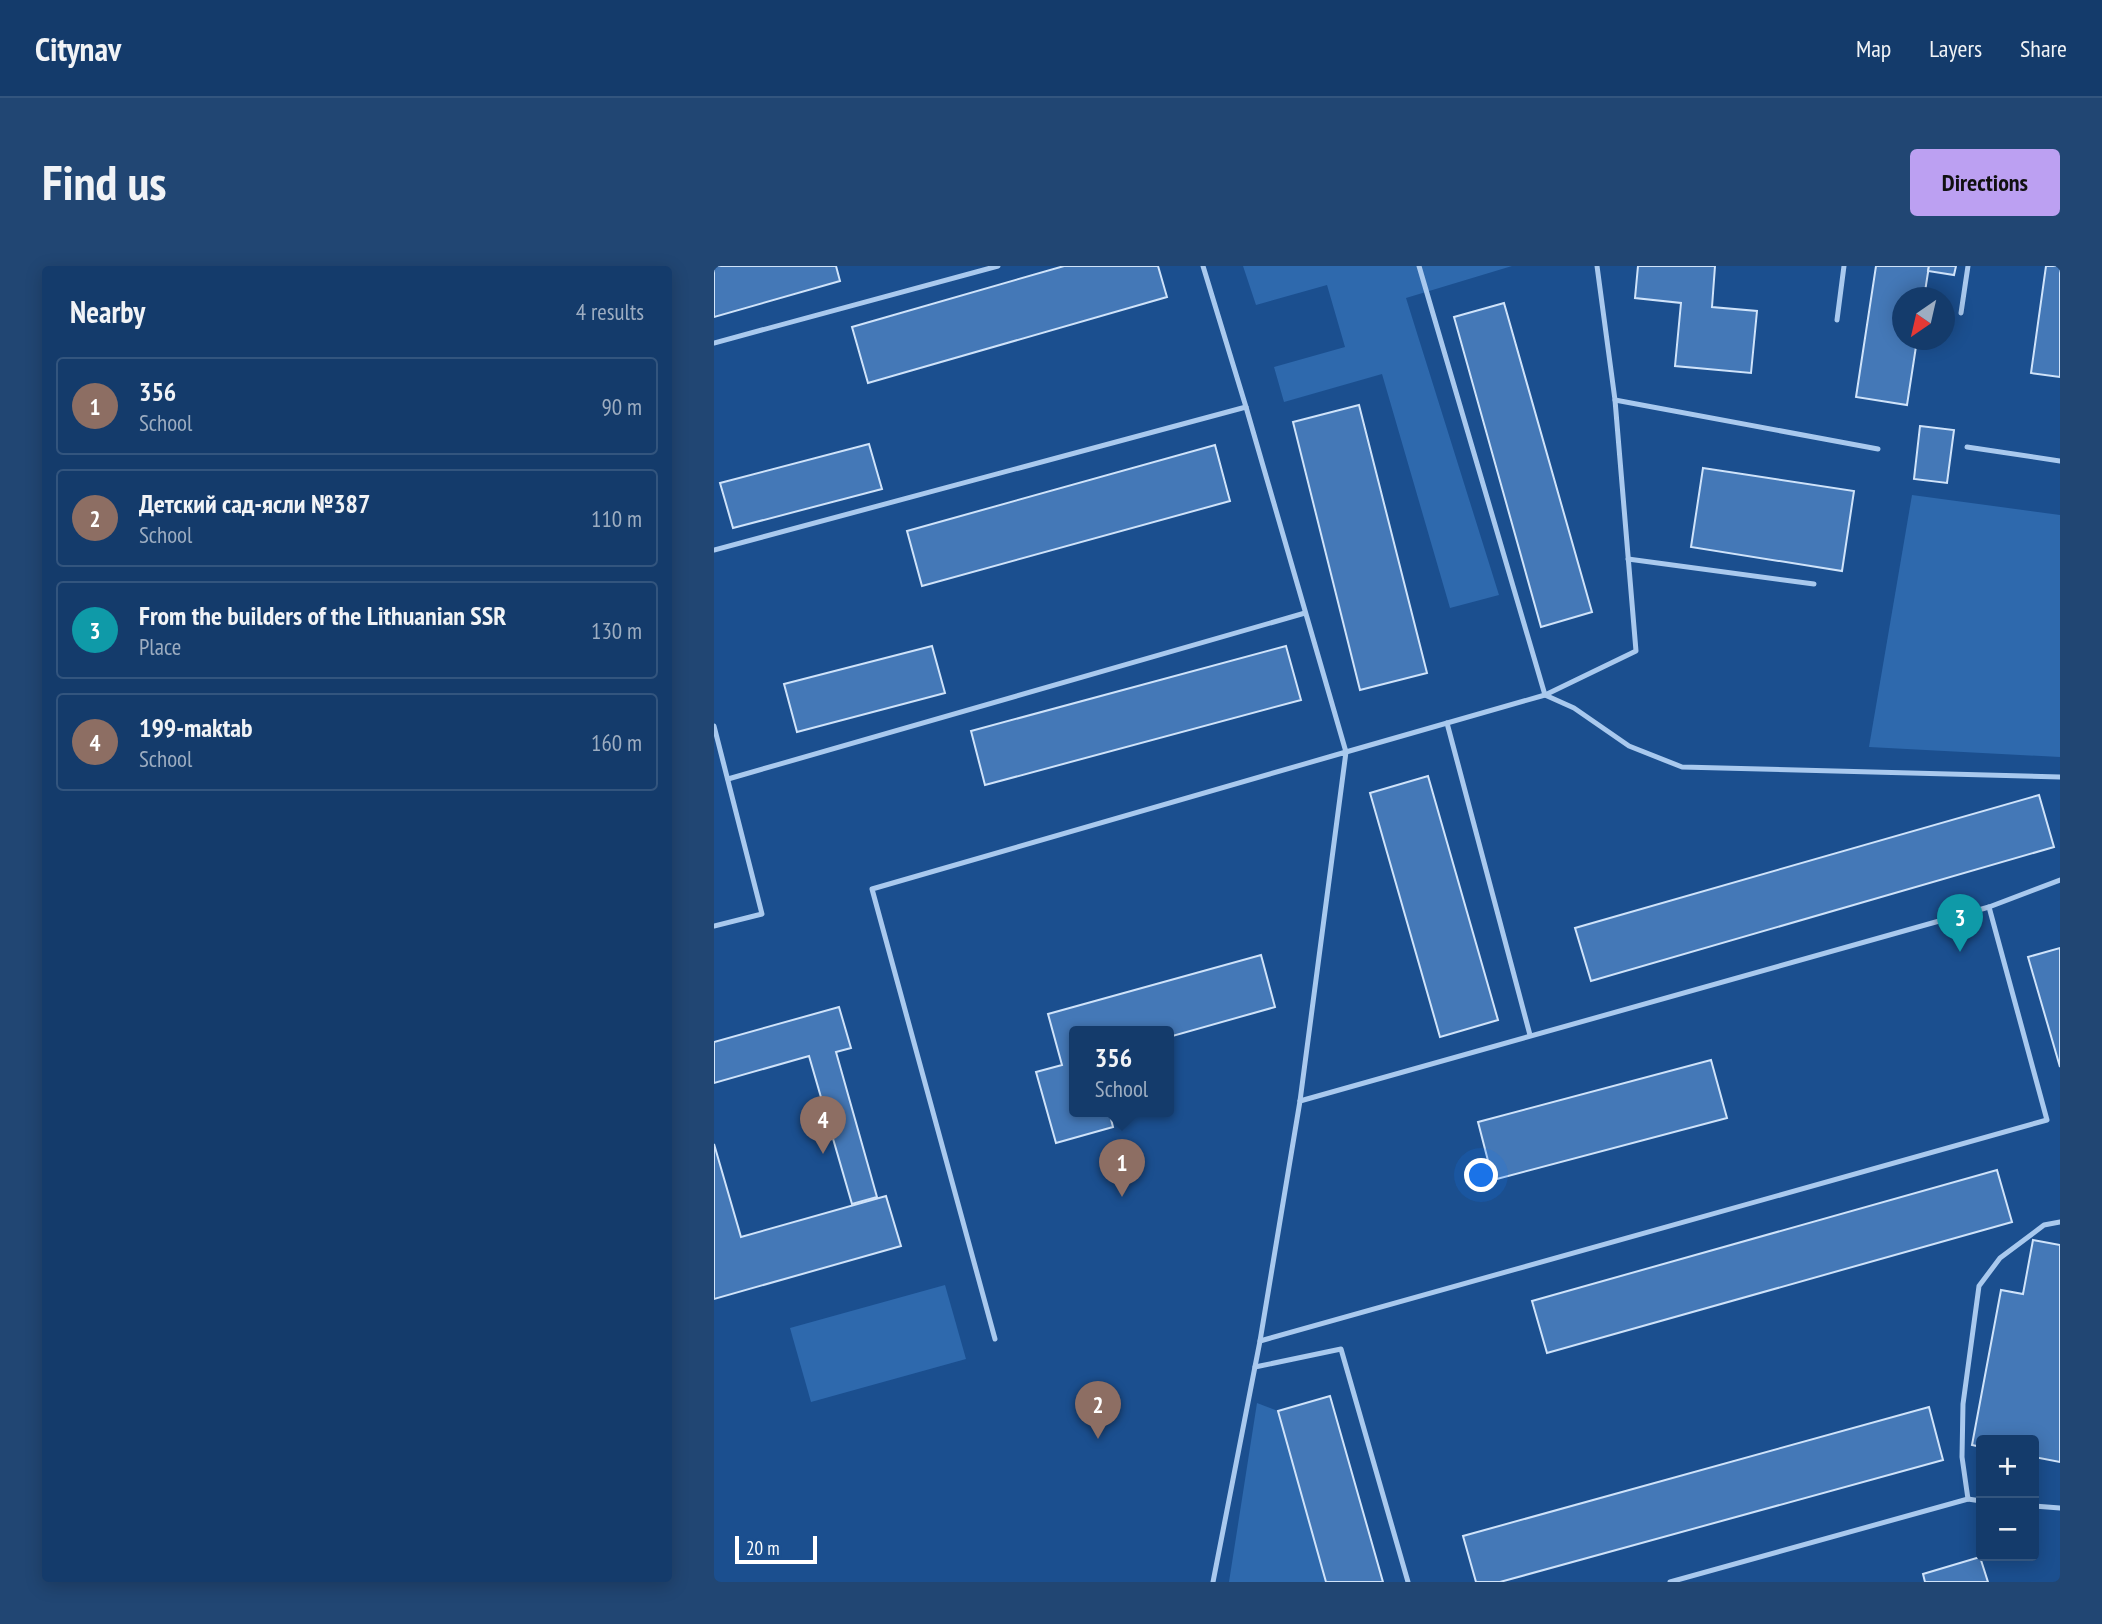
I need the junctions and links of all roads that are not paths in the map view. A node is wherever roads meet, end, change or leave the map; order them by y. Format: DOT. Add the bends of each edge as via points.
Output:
graph roads {
  1 [pos="998,266"];
  2 [pos="1203,266"];
  3 [pos="1419,266"];
  4 [pos="1597,266"];
  5 [pos="1844,266"];
  6 [pos="1968,266"];
  7 [pos="1961,313"];
  8 [pos="1837,320"];
  9 [pos="714,343"];
  10 [pos="1615,400"];
  11 [pos="1246,407"];
  12 [pos="1967,447"];
  13 [pos="1878,449"];
  14 [pos="2060,461"];
  15 [pos="714,550"];
  16 [pos="1628,559"];
  17 [pos="1814,584"];
  18 [pos="1306,613"];
  19 [pos="1545,695"];
  20 [pos="1447,723"];
  21 [pos="714,726"];
  22 [pos="1346,752"];
  23 [pos="2060,777"];
  24 [pos="728,779"];
  25 [pos="2060,880"];
  26 [pos="1989,907"];
  27 [pos="714,926"];
  28 [pos="1530,1035"];
  29 [pos="1300,1101"];
  30 [pos="2060,1222"];
  31 [pos="995,1339"];
  32 [pos="1260,1342"];
  33 [pos="1255,1367"];
  34 [pos="1968,1499"];
  35 [pos="1976,1500"];
  36 [pos="2039,1506"];
  37 [pos="2060,1508"];
  38 [pos="1213,1582"];
  39 [pos="1408,1582"];
  40 [pos="1670,1582"];
  1 -- 9 [label="lane"];
  2 -- 11 [label="lane"];
  3 -- 19 [label="lane"];
  4 -- 10 [label="lane"];
  5 -- 8 [label="lane"];
  6 -- 7 [label="lane"];
  10 -- 13 [label="lane"];
  10 -- 16 [label="lane"];
  11 -- 15 [label="lane"];
  11 -- 18 [label="lane"];
  12 -- 14 [label="lane"];
  16 -- 17 [label="lane"];
  16 -- 19 [label="lane" via="1636,651"];
  18 -- 22 [label="lane"];
  18 -- 24 [label="lane"];
  19 -- 20 [label="lane"];
  19 -- 23 [label="lane" via="1574,708 1629,746 1682,767"];
  20 -- 22 [label="lane"];
  20 -- 28 [label="lane"];
  21 -- 24 [label="lane"];
  22 -- 29 [label="lane"];
  22 -- 31 [label="lane" via="872,889"];
  24 -- 27 [label="lane" via="762,914"];
  25 -- 26 [label="lane"];
  26 -- 28 [label="lane"];
  26 -- 32 [label="lane" via="2047,1120"];
  28 -- 29 [label="lane"];
  29 -- 32 [label="lane"];
  30 -- 34 [label="lane" via="2044,1225 2000,1258 1979,1286 1963,1404 1962,1457"];
  32 -- 33 [label="lane"];
  33 -- 38 [label="lane"];
  33 -- 39 [label="lane" via="1341,1349"];
  34 -- 35 [label="lane"];
  34 -- 40 [label="lane"];
  36 -- 37 [label="lane"];
}
